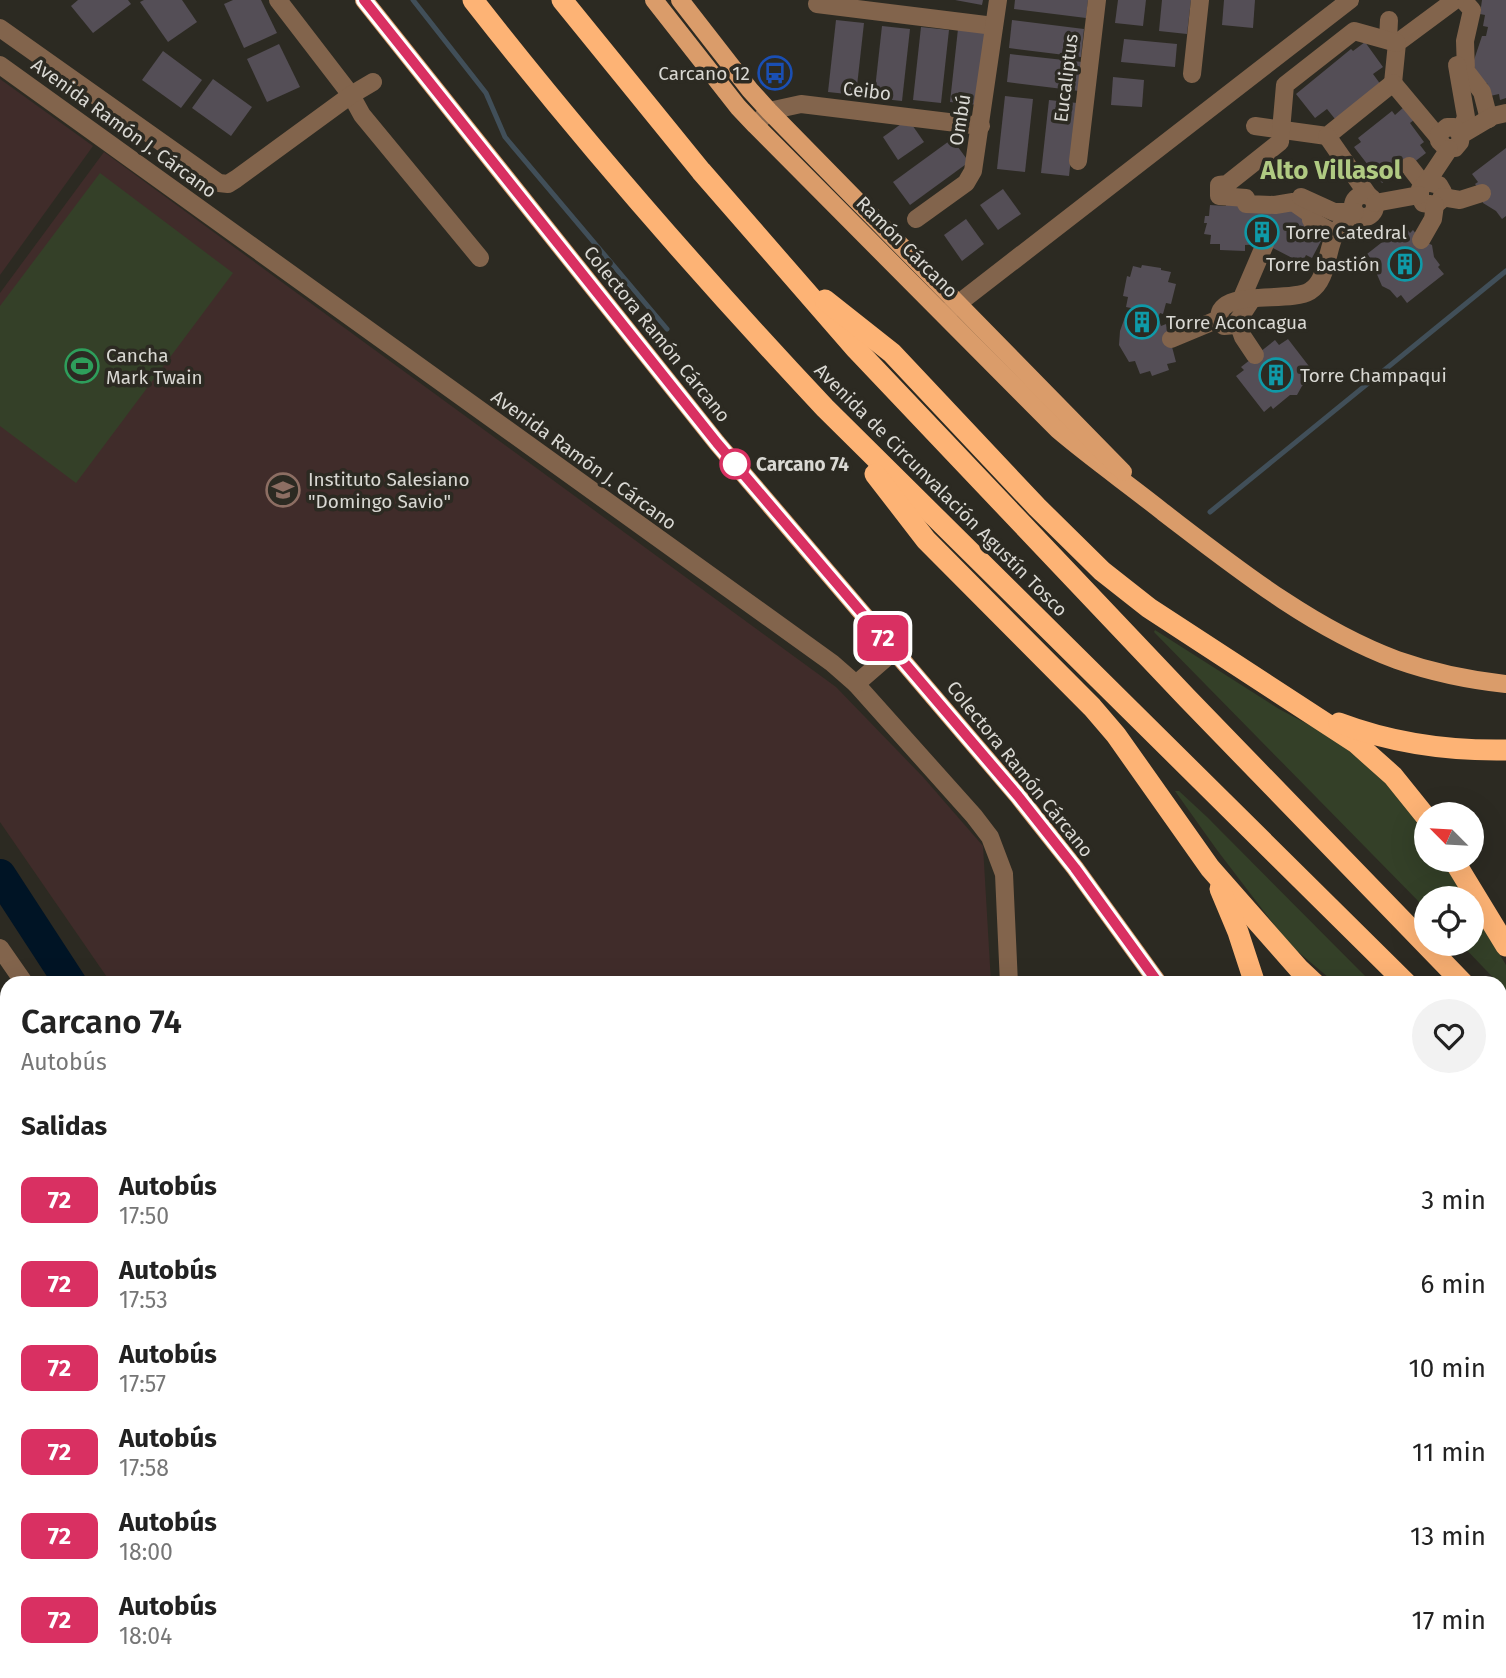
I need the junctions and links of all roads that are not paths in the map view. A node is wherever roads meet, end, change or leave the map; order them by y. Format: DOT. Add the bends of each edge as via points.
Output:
graph roads {
  1 [pos="278,0"];
  2 [pos="364,0"];
  3 [pos="473,0"];
  4 [pos="562,0"];
  5 [pos="654,0"];
  6 [pos="680,0"];
  7 [pos="998,0"];
  8 [pos="1097,0"];
  9 [pos="1200,0"];
  10 [pos="1350,0"];
  11 [pos="1455,0"];
  12 [pos="1462,0"];
  13 [pos="817,4"];
  14 [pos="1389,20"];
  15 [pos="994,26"];
  16 [pos="0,28"];
  17 [pos="1392,42"];
  18 [pos="1455,50"];
  19 [pos="0,65"];
  20 [pos="1192,74"];
  21 [pos="373,82"];
  22 [pos="1394,83"];
  23 [pos="351,95"];
  24 [pos="769,111"];
  25 [pos="1497,116"];
  26 [pos="755,125"];
  27 [pos="981,126"];
  28 [pos="1255,126"];
  29 [pos="1282,129"];
  30 [pos="1327,136"];
  31 [pos="1452,139"];
  32 [pos="1078,161"];
  33 [pos="1409,166"];
  34 [pos="1423,187"];
  35 [pos="1292,192"];
  36 [pos="1482,193"];
  37 [pos="1372,199"];
  38 [pos="1438,201"];
  39 [pos="1354,212"];
  40 [pos="916,219"];
  41 [pos="1335,234"];
  42 [pos="1421,240"];
  43 [pos="1265,244"];
  44 [pos="480,258"];
  45 [pos="779,264"];
  46 [pos="1247,299"];
  47 [pos="959,303"];
  48 [pos="944,315"];
  49 [pos="1219,319"];
  50 [pos="1238,323"];
  51 [pos="1171,339"];
  52 [pos="1255,355"];
  53 [pos="825,408"];
  54 [pos="1152,503"];
  55 [pos="894,651"];
  56 [pos="856,684"];
  57 [pos="1506,684"];
  58 [pos="1308,710"];
  59 [pos="1506,750"];
  60 [pos="1415,802"];
  61 [pos="1210,868"];
  62 [pos="1461,872"];
  63 [pos="1506,946"];
  64 [pos="0,948"];
  65 [pos="6,970"];
  66 [pos="1009,976"];
  67 [pos="1153,976"];
  68 [pos="1252,976"];
  69 [pos="1306,976"];
  70 [pos="1399,976"];
  71 [pos="1456,976"];
  1 -- 23 [label="street"];
  2 -- 55 [label="main road, Colectora Ramón Cárcano" via="717,443"];
  3 -- 53 [label="highway, Avenida de Circunvalación Agustín Tosco" via="635,197"];
  4 -- 45 [label="highway, Avenida de Circunvalación Agustín Tosco"];
  5 -- 26 [label="main road, Ramón Cárcano"];
  6 -- 24 [label="main road, Ramón Cárcano"];
  7 -- 15 [label="street, Ombú"];
  8 -- 32 [label="street, Eucaliptus"];
  9 -- 20 [label="street"];
  10 -- 47 [label="street"];
  11 -- 17 [label="street"];
  12 -- 25 [label="street" via="1472,10 1465,41 1466,71"];
  13 -- 15 [label="street"];
  14 -- 17 [label="street"];
  15 -- 27 [label="street, Ombú"];
  16 -- 23 [label="street" via="219,183 236,179"];
  17 -- 22 [label="street"];
  17 -- 29 [label="street" via="1354,31 1285,85"];
  18 -- 31 [label="street" via="1466,117"];
  19 -- 56 [label="street, Avenida Ramón J. Cárcano"];
  21 -- 23 [label="street"];
  22 -- 30 [label="street"];
  22 -- 31 [label="street"];
  23 -- 44 [label="street" via="362,115"];
  24 -- 26 [label="street"];
  24 -- 27 [label="street, Ceibo" via="801,104"];
  24 -- 47 [label="main road, Ramón Cárcano"];
  25 -- 31 [label="street"];
  26 -- 48 [label="main road, Ramón Cárcano"];
  27 -- 40 [label="street, Ombú" via="973,171 966,183"];
  28 -- 29 [label="street"];
  29 -- 30 [label="street"];
  29 -- 41 [label="street" via="1280,142 1227,184 1232,193 1261,193 1264,205 1293,202"];
  30 -- 37 [label="street"];
  31 -- 34 [label="street"];
  33 -- 34 [label="street"];
  34 -- 37 [label="street"];
  34 -- 38 [label="street" via="1426,205"];
  35 -- 39 [label="street" via="1334,212"];
  36 -- 38 [label="street"];
  37 -- 39 [label="street" via="1374,210 1369,216"];
  38 -- 42 [label="street"];
  39 -- 41 [label="street"];
  41 -- 46 [label="street" via="1321,279 1311,291 1292,298"];
  43 -- 46 [label="street"];
  45 -- 58 [label="highway" via="892,353 1047,517 1124,590"];
  45 -- 71 [label="highway, Avenida de Circunvalación Agustín Tosco"];
  46 -- 49 [label="street" via="1223,305"];
  46 -- 50 [label="street"];
  47 -- 48 [label="street"];
  47 -- 54 [label="main road, Ramón Cárcano"];
  48 -- 54 [label="main road, Ramón Cárcano" via="1058,430"];
  49 -- 50 [label="street" via="1227,327"];
  49 -- 51 [label="street"];
  50 -- 52 [label="street"];
  53 -- 61 [label="highway" via="926,540 1116,735"];
  53 -- 70 [label="highway, Avenida de Circunvalación Agustín Tosco"];
  54 -- 57 [label="main road, Ramón Cárcano" via="1283,599 1359,643 1397,660"];
  55 -- 56 [label="street"];
  55 -- 67 [label="main road, Colectora Ramón Cárcano" via="1067,858"];
  56 -- 66 [label="street, Avenida Ramón J. Cárcano" via="990,837 1004,874"];
  58 -- 59 [label="highway" via="1412,743"];
  58 -- 60 [label="highway" via="1376,760"];
  61 -- 68 [label="highway"];
  61 -- 69 [label="highway"];
  62 -- 63 [label="highway"];
  64 -- 65 [label="street"];
}
